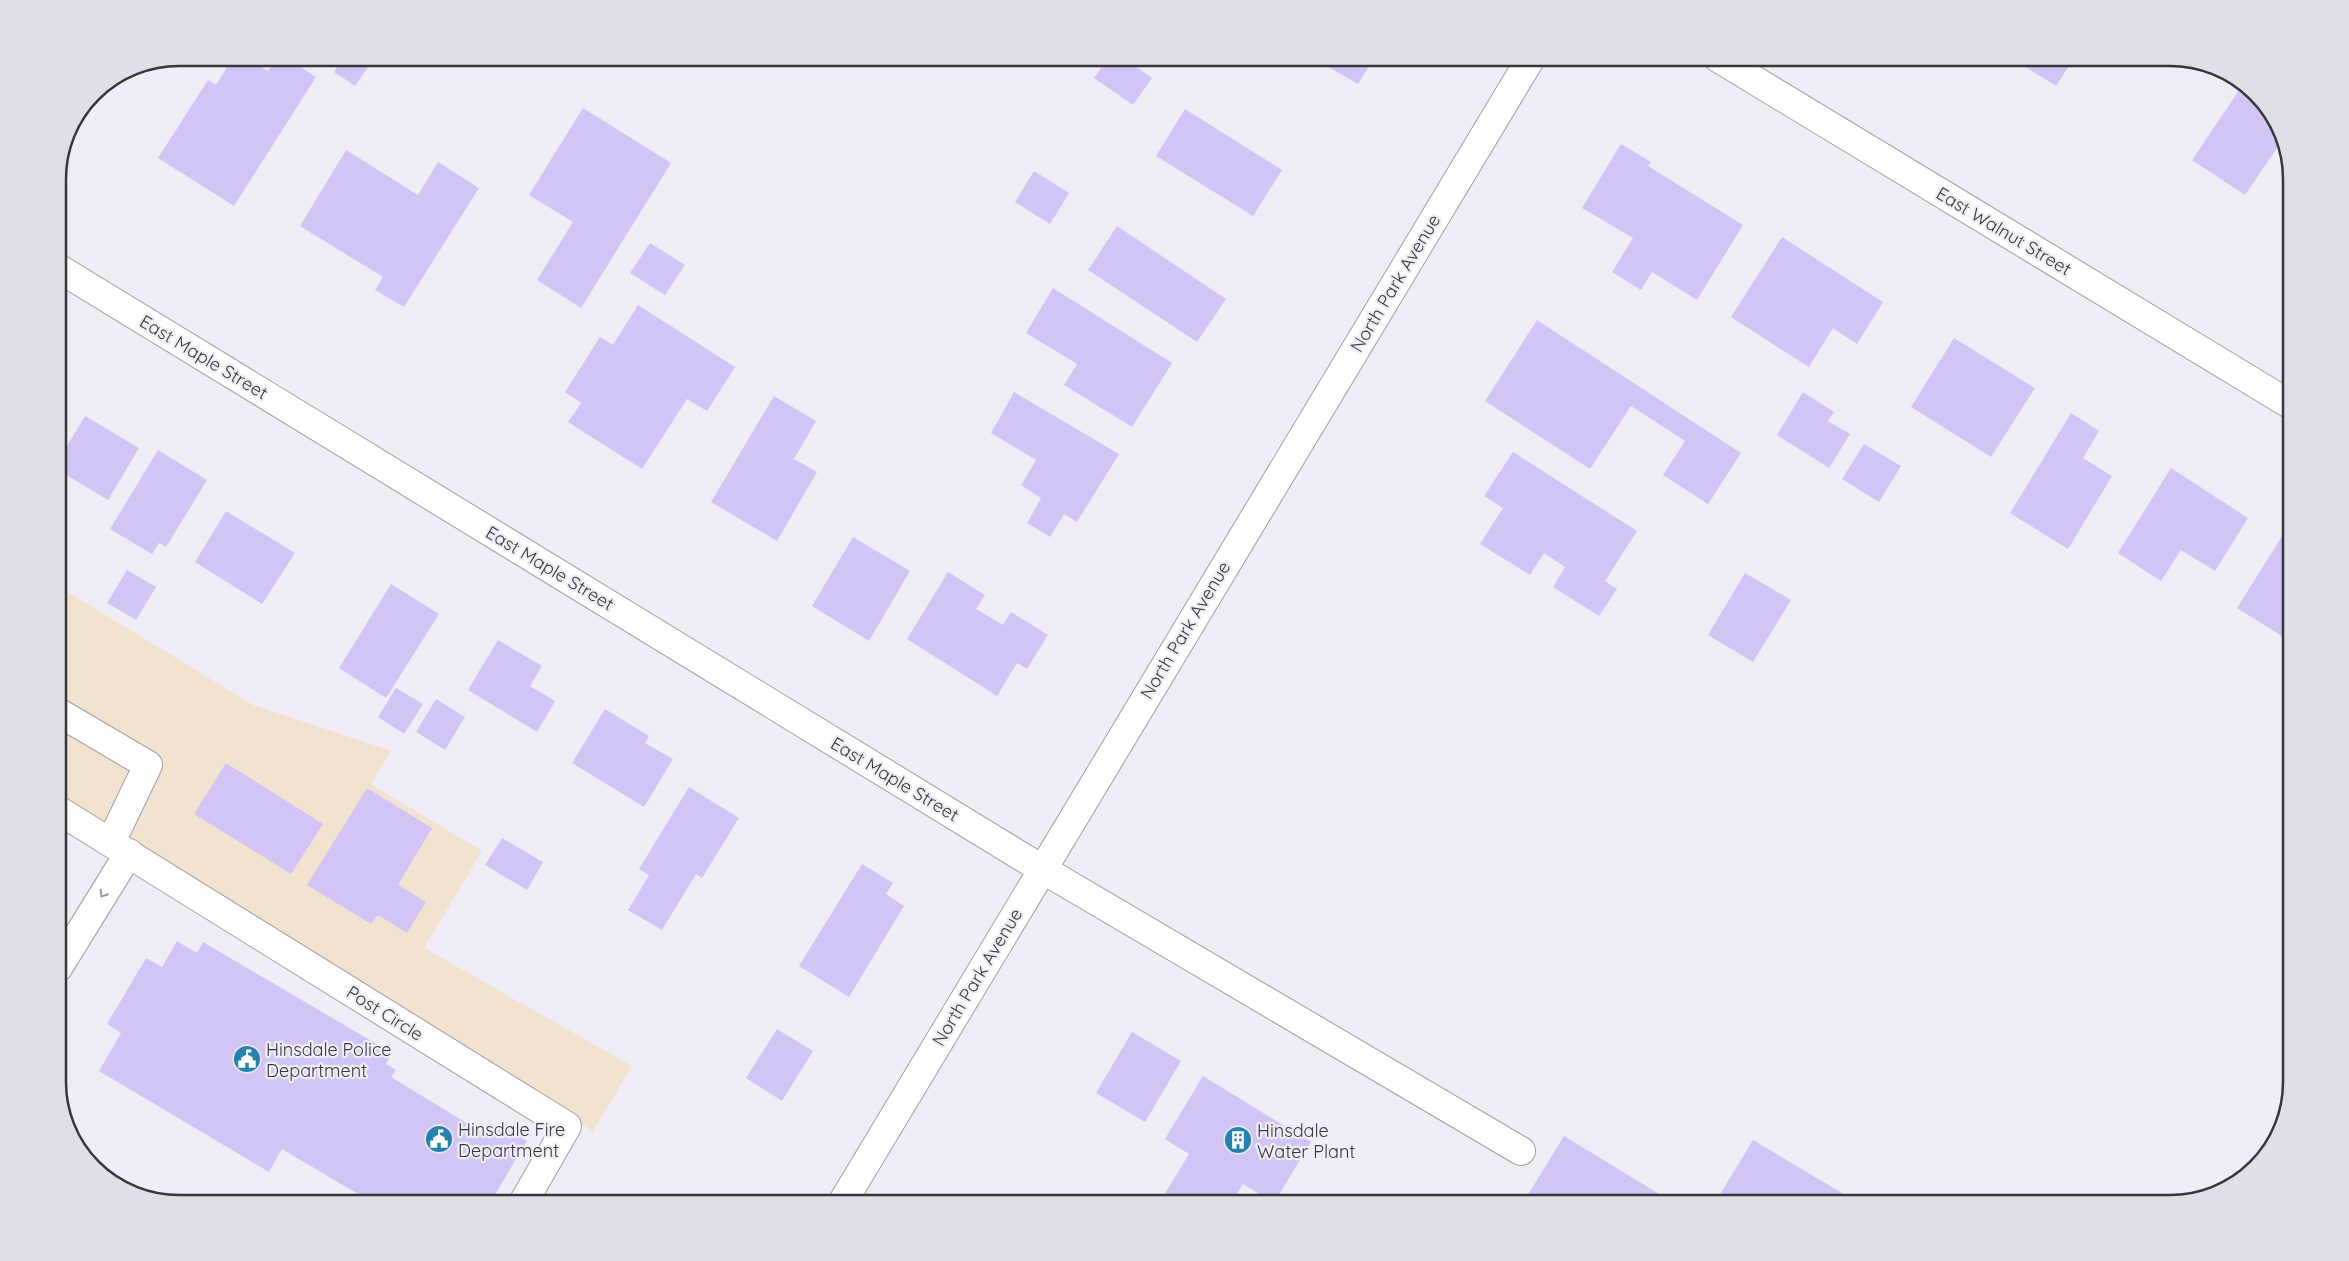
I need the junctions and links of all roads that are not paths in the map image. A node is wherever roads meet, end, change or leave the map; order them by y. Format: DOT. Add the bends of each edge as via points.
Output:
graph roads {
  1 [pos="1526,66"];
  2 [pos="1731,66"];
  3 [pos="66,273"];
  4 [pos="2283,401"];
  5 [pos="66,717"];
  6 [pos="66,815"];
  7 [pos="120,847"];
  8 [pos="1042,869"];
  9 [pos="66,952"];
  10 [pos="1520,1151"];
  11 [pos="529,1195"];
  12 [pos="847,1195"];
  1 -- 8 [label="street, North Park Avenue"];
  2 -- 4 [label="street, East Walnut Street"];
  3 -- 8 [label="street, East Maple Street"];
  5 -- 7 [label="street" via="148,764"];
  6 -- 7 [label="street, Post Circle"];
  7 -- 9 [label="street, one-way"];
  7 -- 11 [label="street, Post Circle" via="567,1126"];
  8 -- 10 [label="street, East Maple Street"];
  8 -- 12 [label="street, North Park Avenue"];
}
